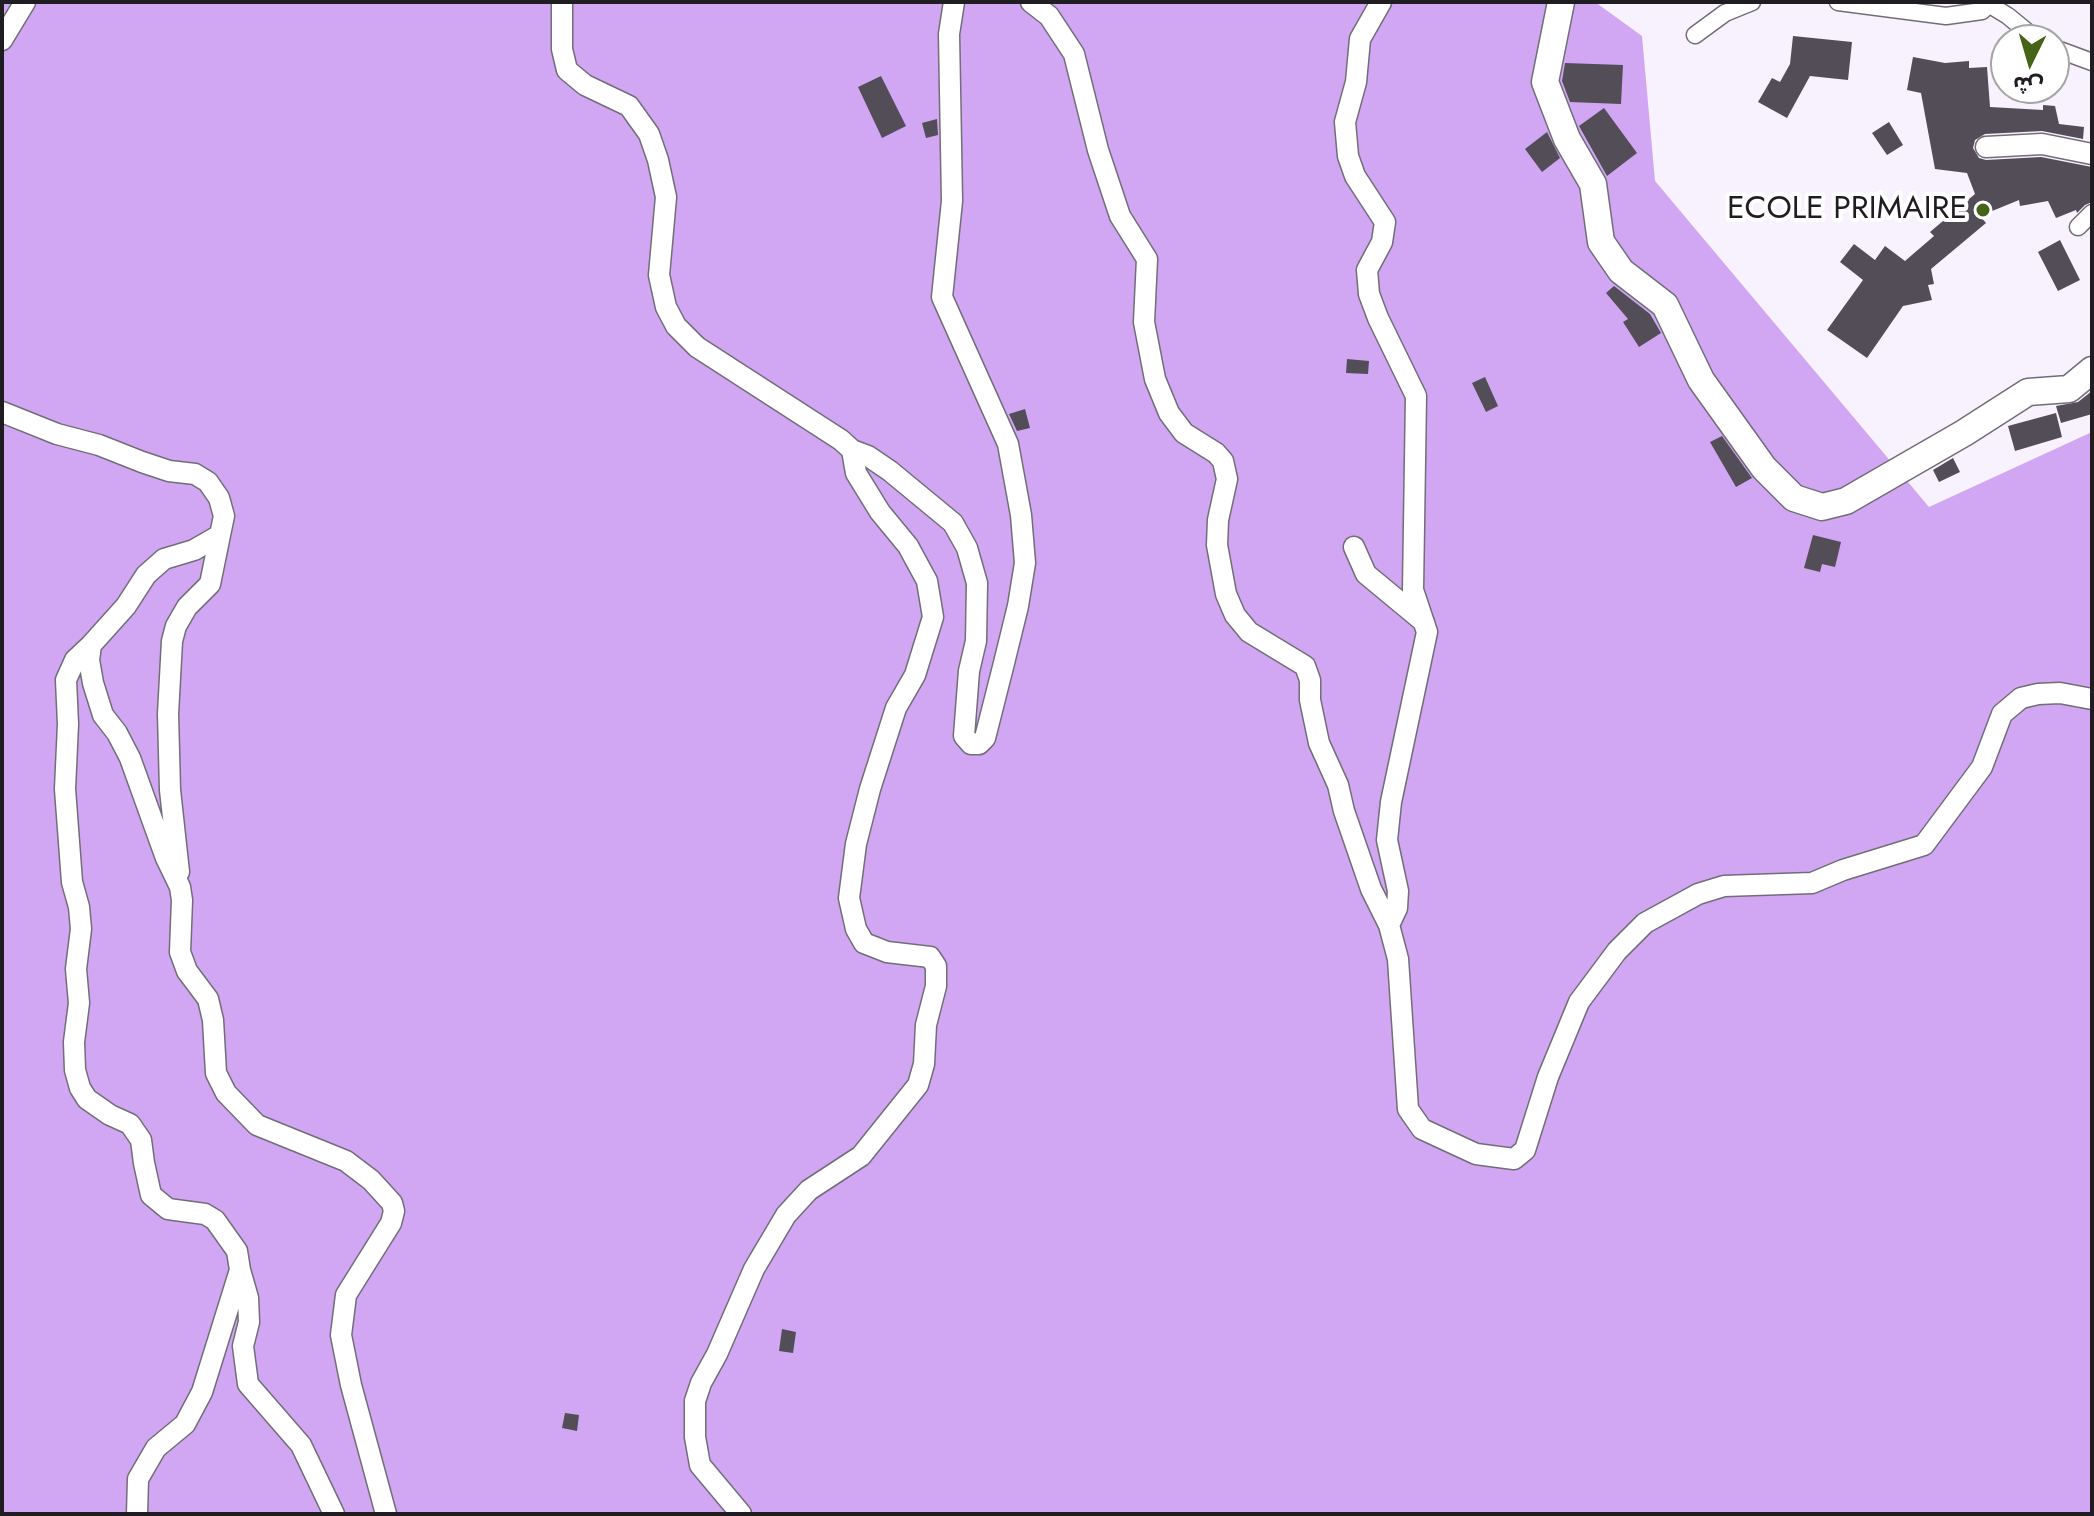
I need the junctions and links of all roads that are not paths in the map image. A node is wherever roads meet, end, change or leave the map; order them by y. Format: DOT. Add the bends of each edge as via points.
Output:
graph roads {
  1 [pos="25,2"];
  2 [pos="562,2"];
  3 [pos="954,2"];
  4 [pos="1031,2"];
  5 [pos="1381,2"];
  6 [pos="1561,2"];
  7 [pos="1752,2"];
  8 [pos="1838,2"];
  9 [pos="1987,3"];
  10 [pos="2018,24"];
  11 [pos="1695,35"];
  12 [pos="2,40"];
  13 [pos="2070,54"];
  14 [pos="2092,62"];
  15 [pos="1986,147"];
  16 [pos="2092,154"];
  17 [pos="2092,213"];
  18 [pos="2078,227"];
  19 [pos="2092,370"];
  20 [pos="2,412"];
  21 [pos="852,450"];
  22 [pos="220,535"];
  23 [pos="1354,547"];
  24 [pos="1424,622"];
  25 [pos="91,645"];
  26 [pos="2092,699"];
  27 [pos="180,887"];
  28 [pos="1389,925"];
  29 [pos="240,1270"];
  30 [pos="137,1514"];
  31 [pos="334,1514"];
  32 [pos="386,1514"];
  33 [pos="741,1514"];
  1 -- 12 [label="street"];
  2 -- 21 [label="street" via="567,70 629,106 654,147 666,197 659,275 676,326 697,347"];
  3 -- 21 [label="street" via="949,34 952,201 942,297 1008,444 1025,563 991,715 979,744 964,736 977,583 967,548 953,523 890,471"];
  4 -- 28 [label="street" via="1049,16 1074,54 1120,216 1147,259 1144,322 1155,379 1169,413 1184,433 1223,461 1227,479 1217,545 1226,594 1249,632 1305,666 1319,743"];
  5 -- 24 [label="street" via="1360,39 1345,122 1355,176 1385,222 1382,242 1367,270 1369,294 1416,396 1413,590"];
  6 -- 19 [label="street" via="1545,82 1567,139 1593,184 1601,242 1621,271 1665,305 1701,380 1764,468 1794,498 1822,507 1846,501 2028,392 2069,389"];
  7 -- 11 [label="street" via="1725,13"];
  8 -- 9 [label="street" via="1946,16 1982,11"];
  9 -- 10 [label="street"];
  13 -- 14 [label="street"];
  15 -- 16 [label="street" via="2042,144"];
  17 -- 18 [label="street"];
  20 -- 22 [label="street" via="169,471 195,474 219,498 224,516"];
  21 -- 33 [label="street" via="856,473 927,581 933,617 870,789 849,898 864,943 887,952 930,957 936,966 936,986 918,1085 861,1156 809,1190 786,1215 754,1269 701,1383 695,1401 700,1465"];
  22 -- 25 [label="street" via="164,559"];
  22 -- 27 [label="street" via="210,584 176,626 170,654 170,790"];
  23 -- 24 [label="street" via="1366,574"];
  24 -- 28 [label="street" via="1427,632 1391,802 1387,840 1398,891"];
  25 -- 27 [label="street" via="89,660 103,715 130,758"];
  25 -- 29 [label="street" via="75,660 66,680 65,789 81,929 75,1070 87,1099 130,1124 141,1140 151,1195 168,1209 215,1220 237,1251"];
  26 -- 28 [label="street" via="2038,694 2021,698 2002,714 1982,767 1924,845 1812,883 1724,886 1645,923 1579,1002 1525,1150 1514,1159 1476,1154 1422,1129 1408,1109 1398,959"];
  27 -- 32 [label="street" via="180,952 208,999 216,1073 226,1093 257,1125 346,1161 392,1203 391,1223 346,1295 341,1335"];
  29 -- 30 [label="street" via="202,1392 185,1424 156,1448 138,1479"];
  29 -- 31 [label="street" via="248,1298 243,1346 248,1384 301,1445"];
}
